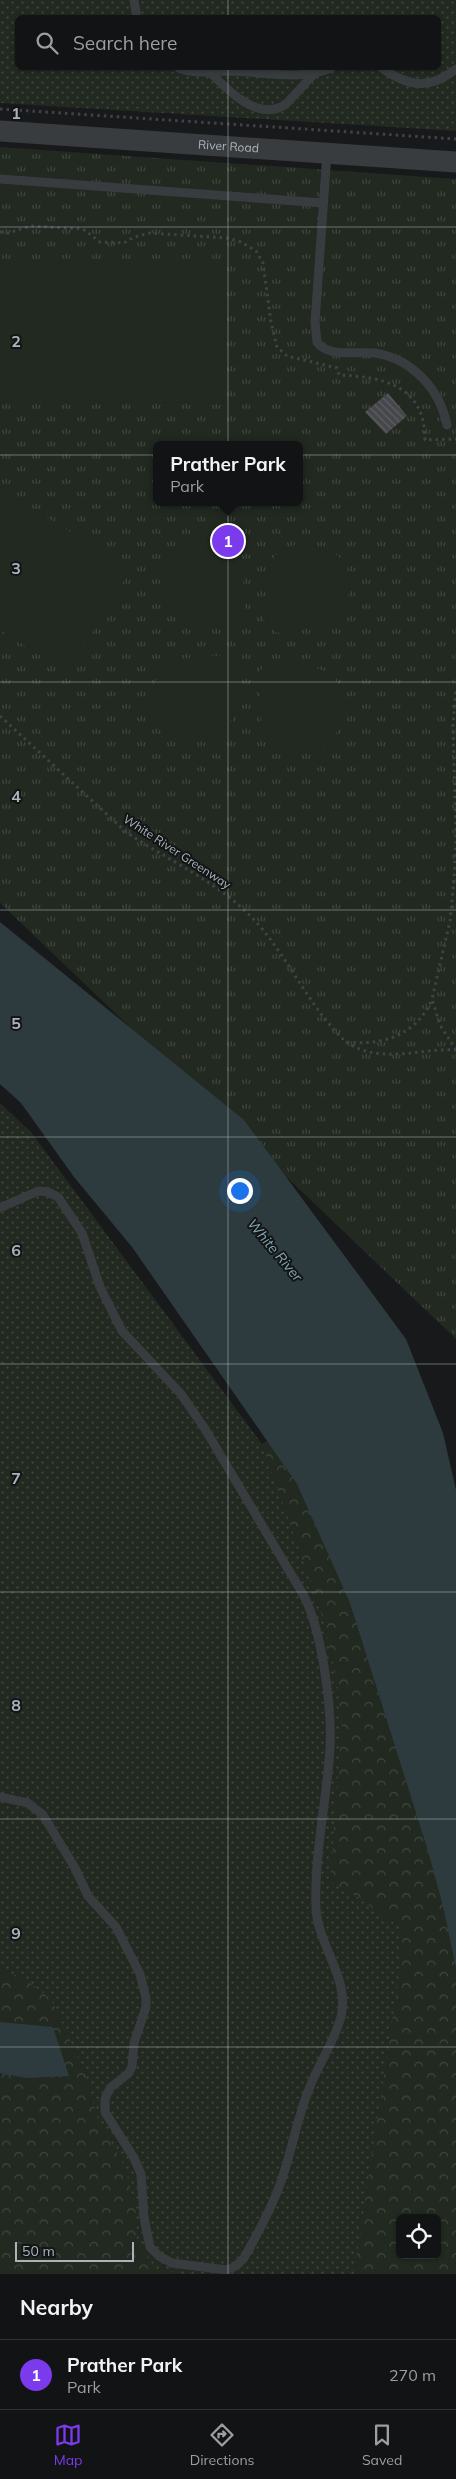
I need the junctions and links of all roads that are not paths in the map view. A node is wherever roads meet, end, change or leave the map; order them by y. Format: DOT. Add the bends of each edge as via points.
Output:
graph roads {
  1 [pos="134,0"];
  2 [pos="136,15"];
  3 [pos="456,68"];
  4 [pos="192,70"];
  5 [pos="325,70"];
  6 [pos="386,70"];
  7 [pos="211,73"];
  8 [pos="315,73"];
  9 [pos="0,131"];
  10 [pos="327,152"];
  11 [pos="456,162"];
  12 [pos="0,179"];
  13 [pos="323,203"];
  14 [pos="447,425"];
  15 [pos="0,1208"];
  16 [pos="0,1797"];
  1 -- 2 [label="lane"];
  3 -- 6 [label="lane" via="439,80 422,84 405,81"];
  4 -- 7 [label="lane"];
  5 -- 8 [label="lane"];
  7 -- 8 [label="lane" via="230,71 289,76"];
  7 -- 8 [label="lane" via="248,103 270,110 287,103"];
  9 -- 10 [label="street, River Road"];
  10 -- 11 [label="street, River Road"];
  10 -- 13 [label="lane"];
  12 -- 13 [label="lane"];
  13 -- 14 [label="lane" via="314,322 316,342 325,350 377,354 417,372 436,393"];
  15 -- 16 [label="lane" via="38,1191 53,1194 63,1203 82,1233 100,1287 122,1332 181,1394 205,1429 304,1596 320,1641 330,1735 316,1906 322,1937 338,1974 341,2016 309,2089 280,2185 244,2258 236,2266 227,2270 172,2263 150,2247 140,2174 134,2158 105,2112 105,2099 110,2088 129,2073 132,2066 134,2043 146,2007 140,1974 116,1927 88,1896 43,1815 28,1803"];
}
